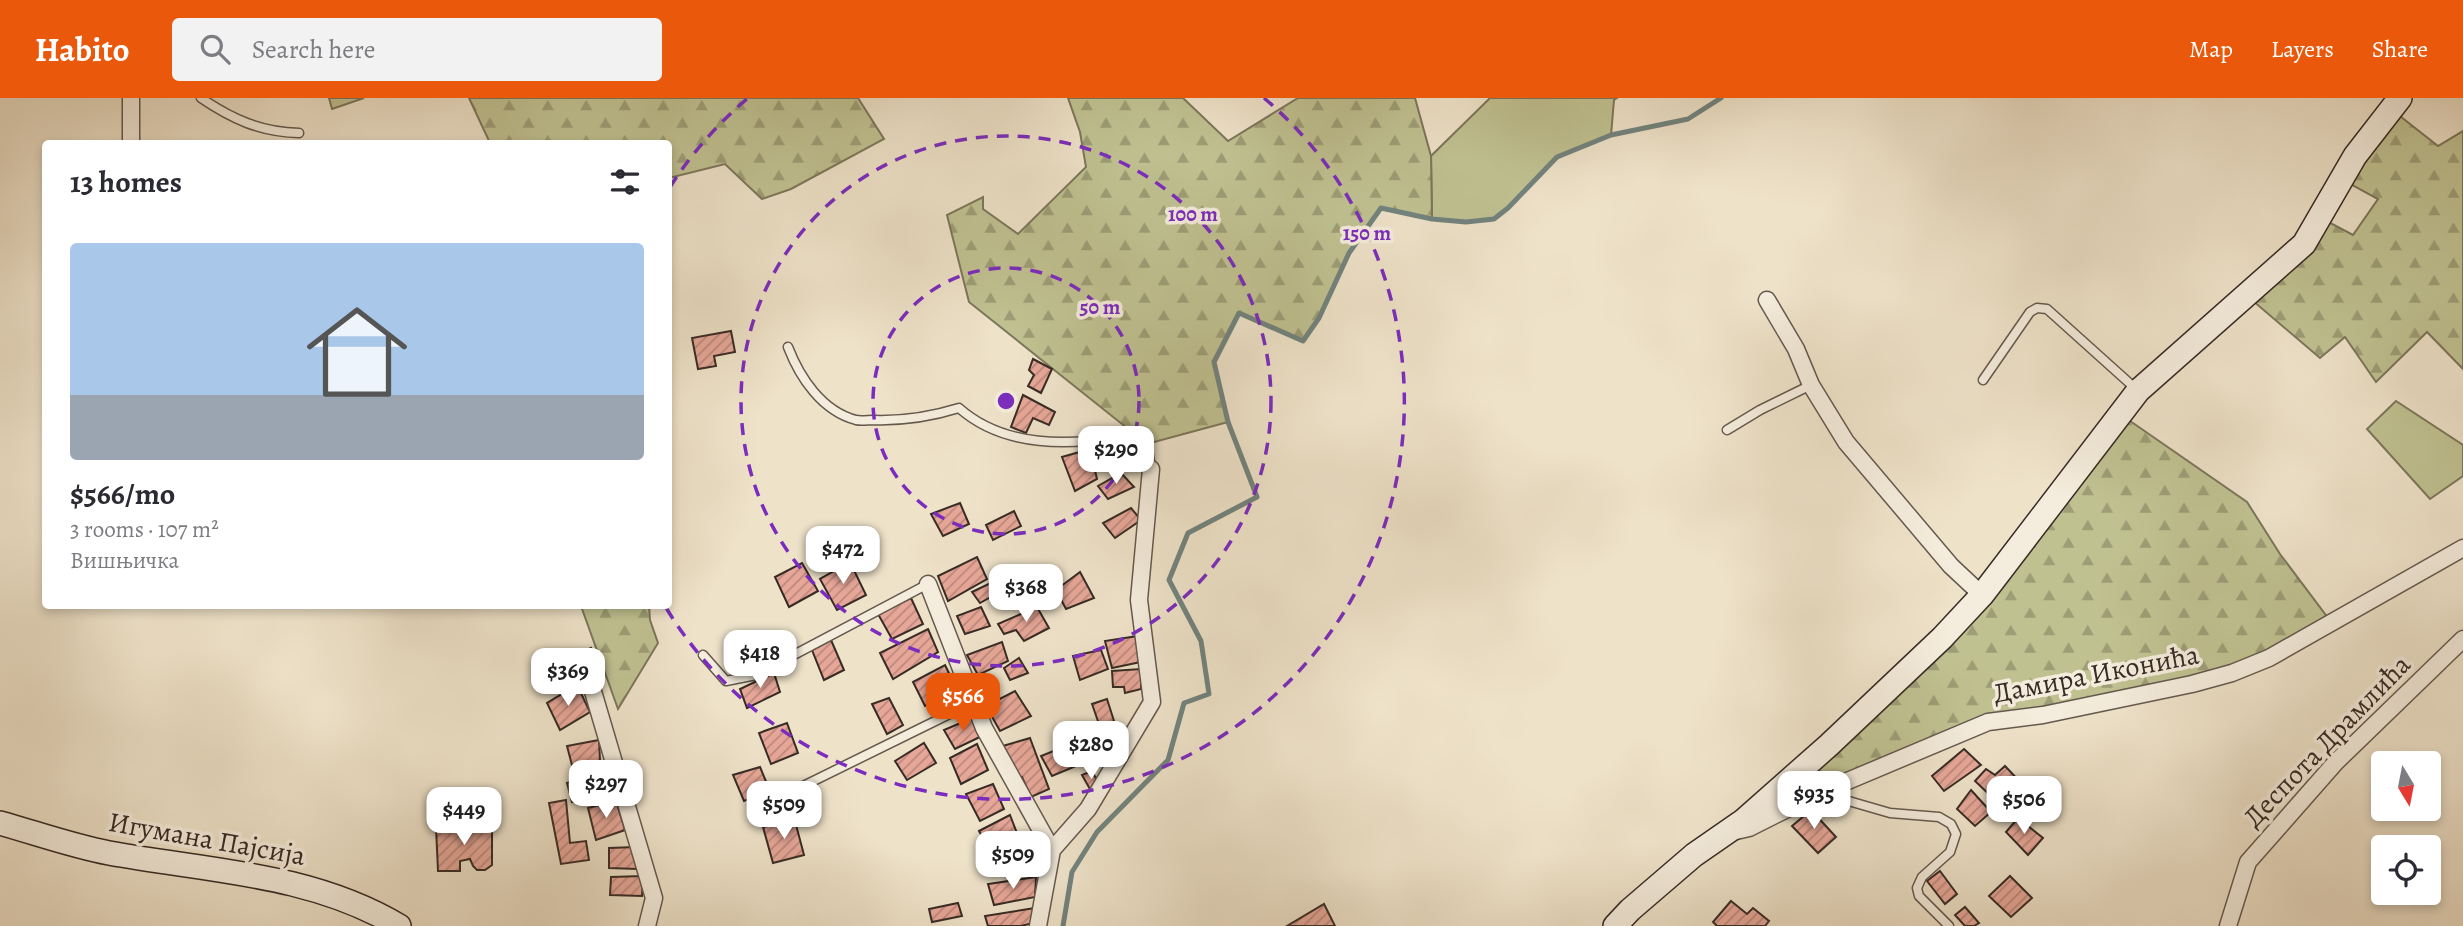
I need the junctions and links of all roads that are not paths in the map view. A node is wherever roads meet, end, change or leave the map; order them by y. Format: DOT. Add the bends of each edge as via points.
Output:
graph roads {
  1 [pos="131,98"];
  2 [pos="201,98"];
  3 [pos="2400,98"];
  4 [pos="299,133"];
  5 [pos="131,140"];
  6 [pos="1767,300"];
  7 [pos="788,347"];
  8 [pos="1983,380"];
  9 [pos="1811,385"];
  10 [pos="2138,391"];
  11 [pos="1727,430"];
  12 [pos="1151,469"];
  13 [pos="2463,548"];
  14 [pos="928,584"];
  15 [pos="1982,595"];
  16 [pos="2463,639"];
  17 [pos="703,655"];
  18 [pos="592,688"];
  19 [pos="974,702"];
  20 [pos="791,792"];
  21 [pos="1819,793"];
  22 [pos="0,823"];
  23 [pos="1730,832"];
  24 [pos="1052,850"];
  25 [pos="398,926"];
  26 [pos="648,926"];
  27 [pos="1038,926"];
  28 [pos="1615,926"];
  29 [pos="1950,926"];
  30 [pos="2228,926"];
  1 -- 5 [label="street"];
  2 -- 4 [label="lane" via="255,127"];
  3 -- 10 [label="street" via="2354,156 2304,244"];
  6 -- 9 [label="street"];
  7 -- 12 [label="lane" via="808,384 826,405 856,420 908,420 958,408 1006,436 1050,443 1128,437 1147,444"];
  8 -- 10 [label="lane" via="2030,312 2043,308"];
  9 -- 11 [label="lane"];
  9 -- 15 [label="street" via="1868,470"];
  10 -- 15 [label="street"];
  12 -- 24 [label="street" via="1139,600 1152,702 1088,809"];
  13 -- 21 [label="street, Дамира Иконића" via="2269,658 2232,673 2043,715 1989,722"];
  14 -- 17 [label="lane" via="756,675 726,681"];
  14 -- 19 [label="street"];
  15 -- 23 [label="street" via="1867,709"];
  16 -- 30 [label="street, Деспота Драмлића" via="2336,762 2248,862"];
  18 -- 26 [label="street" via="654,898"];
  19 -- 20 [label="lane"];
  19 -- 24 [label="street"];
  21 -- 23 [label="street, Дамира Иконића" via="1749,828"];
  21 -- 29 [label="lane" via="1890,813 1939,817 1951,824 1956,834 1950,852 1922,877 1917,888 1919,896"];
  22 -- 25 [label="street, Игумана Пајсија" via="106,853 281,879 323,891"];
  23 -- 28 [label="street" via="1694,855"];
  24 -- 27 [label="street"];
}
